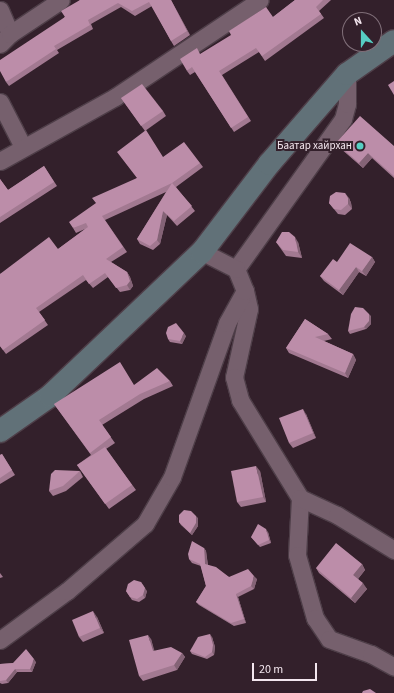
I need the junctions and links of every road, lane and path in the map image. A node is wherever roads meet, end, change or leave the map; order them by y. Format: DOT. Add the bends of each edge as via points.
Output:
graph roads {
  1 [pos="61,0"];
  2 [pos="260,0"];
  3 [pos="0,10"];
  4 [pos="5,39"];
  5 [pos="394,41"];
  6 [pos="348,74"];
  7 [pos="0,102"];
  8 [pos="23,147"];
  9 [pos="0,160"];
  10 [pos="202,252"];
  11 [pos="236,269"];
  12 [pos="245,291"];
  13 [pos="0,431"];
  14 [pos="300,498"];
  15 [pos="394,550"];
  16 [pos="0,640"];
  17 [pos="394,667"];
  1 -- 4 [label="street"];
  2 -- 8 [label="street" via="115,97"];
  3 -- 4 [label="street"];
  5 -- 6 [label="main road"];
  6 -- 10 [label="main road" via="269,164"];
  6 -- 11 [label="street" via="348,104 343,119"];
  7 -- 8 [label="street"];
  8 -- 9 [label="street"];
  10 -- 11 [label="street"];
  10 -- 13 [label="main road" via="50,396"];
  11 -- 12 [label="street"];
  12 -- 14 [label="street" via="249,309 234,377 240,400"];
  12 -- 16 [label="street" via="227,322 172,477 145,524 67,591"];
  14 -- 15 [label="street" via="337,515"];
  14 -- 17 [label="street" via="297,555 315,618 329,639 371,654"];
}
